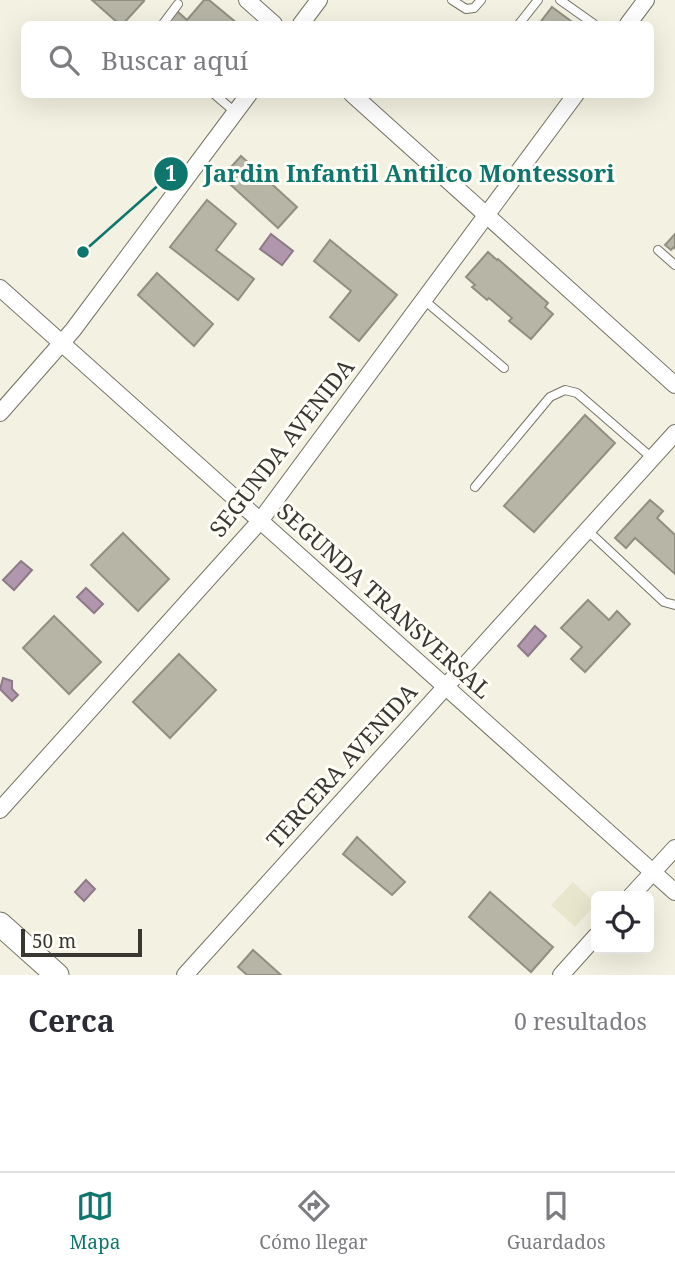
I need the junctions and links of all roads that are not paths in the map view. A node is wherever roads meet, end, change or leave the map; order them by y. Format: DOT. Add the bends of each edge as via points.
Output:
graph roads {
  1 [pos="247,0"];
  2 [pos="319,0"];
  3 [pos="452,0"];
  4 [pos="481,0"];
  5 [pos="538,0"];
  6 [pos="560,0"];
  7 [pos="646,0"];
  8 [pos="178,4"];
  9 [pos="165,21"];
  10 [pos="271,21"];
  11 [pos="303,21"];
  12 [pos="521,21"];
  13 [pos="590,21"];
  14 [pos="630,21"];
  15 [pos="219,98"];
  16 [pos="246,98"];
  17 [pos="356,98"];
  18 [pos="573,98"];
  19 [pos="236,112"];
  20 [pos="486,217"];
  21 [pos="658,250"];
  22 [pos="675,265"];
  23 [pos="0,288"];
  24 [pos="424,300"];
  25 [pos="62,344"];
  26 [pos="505,368"];
  27 [pos="675,385"];
  28 [pos="0,413"];
  29 [pos="675,433"];
  30 [pos="652,458"];
  31 [pos="474,487"];
  32 [pos="260,521"];
  33 [pos="587,530"];
  34 [pos="675,605"];
  35 [pos="444,686"];
  36 [pos="0,810"];
  37 [pos="675,848"];
  38 [pos="653,872"];
  39 [pos="636,891"];
  40 [pos="675,891"];
  41 [pos="0,924"];
  42 [pos="591,942"];
  43 [pos="57,975"];
  44 [pos="185,975"];
  45 [pos="561,975"];
  1 -- 10 [label="street"];
  2 -- 11 [label="street"];
  3 -- 4 [label="lane" via="466,9"];
  5 -- 12 [label="lane"];
  6 -- 13 [label="lane"];
  7 -- 14 [label="street"];
  8 -- 9 [label="lane"];
  15 -- 19 [label="lane"];
  16 -- 19 [label="street"];
  17 -- 20 [label="street"];
  18 -- 20 [label="street, SEGUNDA AVENIDA"];
  19 -- 25 [label="street"];
  20 -- 24 [label="street, SEGUNDA AVENIDA"];
  20 -- 27 [label="street"];
  21 -- 22 [label="lane"];
  23 -- 25 [label="street, SEGUNDA TRANSVERSAL"];
  24 -- 26 [label="lane"];
  24 -- 32 [label="street, SEGUNDA AVENIDA"];
  25 -- 28 [label="street"];
  25 -- 32 [label="street, SEGUNDA TRANSVERSAL"];
  29 -- 30 [label="street, TERCERA AVENIDA"];
  30 -- 31 [label="lane" via="577,393 565,390 550,397"];
  30 -- 33 [label="street, TERCERA AVENIDA"];
  32 -- 35 [label="street, SEGUNDA TRANSVERSAL"];
  32 -- 36 [label="street, SEGUNDA AVENIDA"];
  33 -- 34 [label="lane" via="664,602"];
  33 -- 35 [label="street, TERCERA AVENIDA"];
  35 -- 38 [label="street, SEGUNDA TRANSVERSAL"];
  35 -- 44 [label="street, TERCERA AVENIDA"];
  37 -- 38 [label="street"];
  38 -- 39 [label="street"];
  38 -- 40 [label="street, SEGUNDA TRANSVERSAL"];
  41 -- 43 [label="street"];
  42 -- 45 [label="street"];
}
